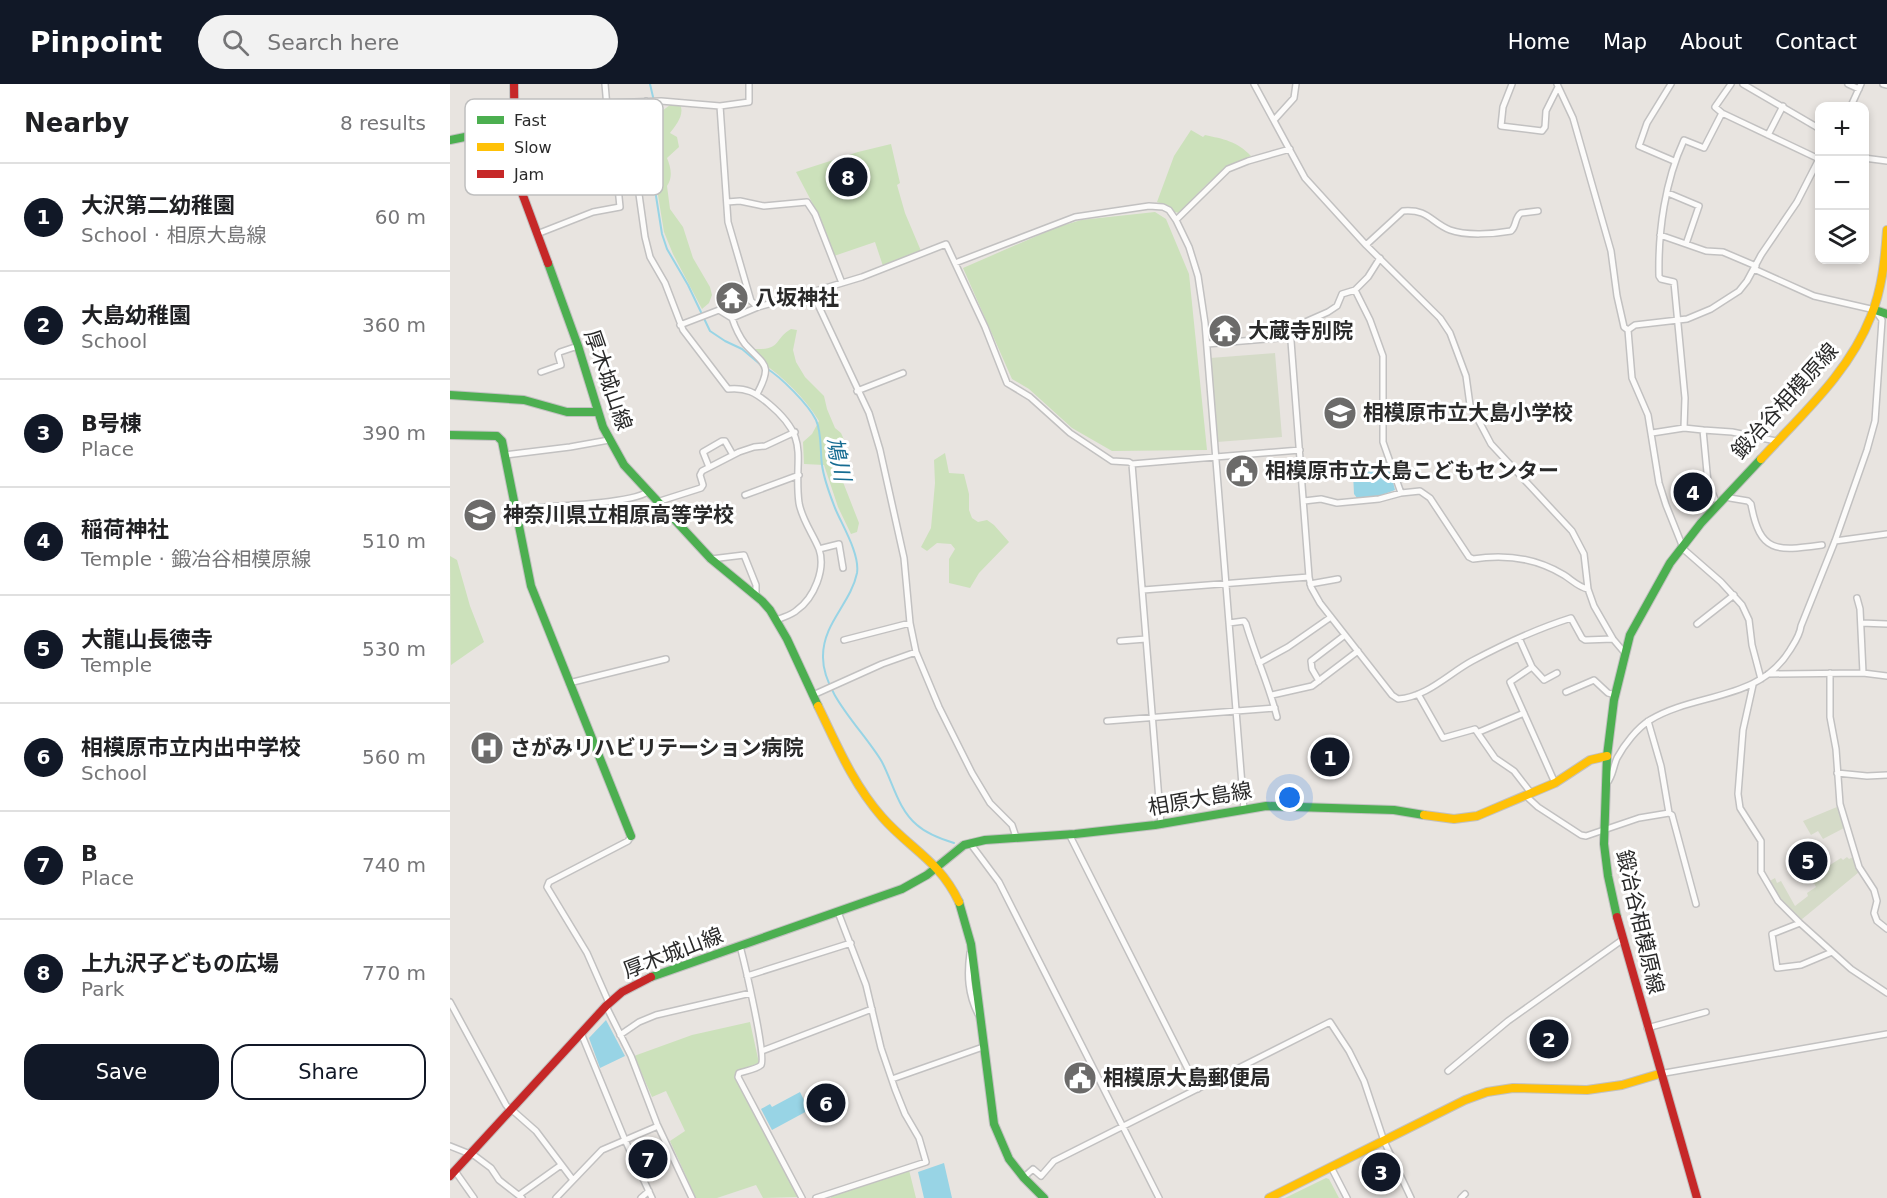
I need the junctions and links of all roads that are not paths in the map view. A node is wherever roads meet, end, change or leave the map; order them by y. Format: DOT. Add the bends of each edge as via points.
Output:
graph roads {
  1 [pos="514,84"];
  2 [pos="605,84"];
  3 [pos="749,84"];
  4 [pos="1254,84"];
  5 [pos="1296,84"];
  6 [pos="1512,84"];
  7 [pos="1671,84"];
  8 [pos="1731,84"];
  9 [pos="1743,84"];
  10 [pos="1848,84"];
  11 [pos="1557,86"];
  12 [pos="1860,87"];
  13 [pos="514,99"];
  14 [pos="606,99"];
  15 [pos="663,101"];
  16 [pos="1853,102"];
  17 [pos="720,106"];
  18 [pos="1783,106"];
  19 [pos="1722,113"];
  20 [pos="1275,119"];
  21 [pos="1815,126"];
  22 [pos="1768,135"];
  23 [pos="465,137"];
  24 [pos="450,140"];
  25 [pos="1290,149"];
  26 [pos="1815,156"];
  27 [pos="1869,159"];
  28 [pos="1674,161"];
  29 [pos="1887,161"];
  30 [pos="1815,166"];
  31 [pos="1668,193"];
  32 [pos="523,195"];
  33 [pos="619,195"];
  34 [pos="639,195"];
  35 [pos="727,202"];
  36 [pos="1538,211"];
  37 [pos="1176,220"];
  38 [pos="1887,230"];
  39 [pos="537,234"];
  40 [pos="1660,235"];
  41 [pos="1686,244"];
  42 [pos="1366,245"];
  43 [pos="1380,258"];
  44 [pos="955,263"];
  45 [pos="1755,267"];
  46 [pos="842,283"];
  47 [pos="1355,290"];
  48 [pos="812,292"];
  49 [pos="758,307"];
  50 [pos="1875,310"];
  51 [pos="1887,314"];
  52 [pos="732,318"];
  53 [pos="1677,320"];
  54 [pos="680,325"];
  55 [pos="1628,330"];
  56 [pos="1291,337"];
  57 [pos="1207,344"];
  58 [pos="578,346"];
  59 [pos="541,372"];
  60 [pos="903,373"];
  61 [pos="1879,375"];
  62 [pos="1887,375"];
  63 [pos="857,391"];
  64 [pos="757,394"];
  65 [pos="450,395"];
  66 [pos="597,412"];
  67 [pos="1684,428"];
  68 [pos="1704,430"];
  69 [pos="795,432"];
  70 [pos="1652,434"];
  71 [pos="450,435"];
  72 [pos="609,440"];
  73 [pos="1776,441"];
  74 [pos="1300,450"];
  75 [pos="733,455"];
  76 [pos="505,456"];
  77 [pos="1216,457"];
  78 [pos="1132,464"];
  79 [pos="709,467"];
  80 [pos="798,476"];
  81 [pos="647,492"];
  82 [pos="1401,493"];
  83 [pos="745,495"];
  84 [pos="1730,498"];
  85 [pos="1715,499"];
  86 [pos="1304,501"];
  87 [pos="657,502"];
  88 [pos="516,510"];
  89 [pos="1887,534"];
  90 [pos="1835,541"];
  91 [pos="1822,545"];
  92 [pos="1682,546"];
  93 [pos="819,549"];
  94 [pos="711,560"];
  95 [pos="843,568"];
  96 [pos="1309,577"];
  97 [pos="1338,579"];
  98 [pos="1226,583"];
  99 [pos="1310,584"];
  100 [pos="1587,589"];
  101 [pos="1143,590"];
  102 [pos="1734,595"];
  103 [pos="756,596"];
  104 [pos="1857,598"];
  105 [pos="1331,617"];
  106 [pos="777,620"];
  107 [pos="910,623"];
  108 [pos="1229,623"];
  109 [pos="1861,623"];
  110 [pos="1698,624"];
  111 [pos="1887,624"];
  112 [pos="1345,635"];
  113 [pos="1519,638"];
  114 [pos="1146,639"];
  115 [pos="1613,639"];
  116 [pos="844,640"];
  117 [pos="1120,641"];
  118 [pos="1358,651"];
  119 [pos="916,652"];
  120 [pos="1624,652"];
  121 [pos="666,659"];
  122 [pos="1259,663"];
  123 [pos="1532,667"];
  124 [pos="1557,673"];
  125 [pos="1830,673"];
  126 [pos="1863,673"];
  127 [pos="1768,674"];
  128 [pos="1887,676"];
  129 [pos="1761,679"];
  130 [pos="1319,681"];
  131 [pos="569,683"];
  132 [pos="1753,685"];
  133 [pos="1566,692"];
  134 [pos="1418,694"];
  135 [pos="813,695"];
  136 [pos="1272,695"];
  137 [pos="1616,695"];
  138 [pos="1275,708"];
  139 [pos="1236,711"];
  140 [pos="1524,713"];
  141 [pos="1153,717"];
  142 [pos="1277,717"];
  143 [pos="1107,721"];
  144 [pos="1648,721"];
  145 [pos="1479,732"];
  146 [pos="1607,756"];
  147 [pos="1837,774"];
  148 [pos="1887,775"];
  149 [pos="1555,783"];
  150 [pos="1605,784"];
  151 [pos="1529,795"];
  152 [pos="1244,810"];
  153 [pos="1669,813"];
  154 [pos="1161,825"];
  155 [pos="1604,830"];
  156 [pos="1069,834"];
  157 [pos="631,836"];
  158 [pos="1016,837"];
  159 [pos="970,843"];
  160 [pos="937,867"];
  161 [pos="1696,904"];
  162 [pos="838,912"];
  163 [pos="1800,923"];
  164 [pos="1887,929"];
  165 [pos="1622,940"];
  166 [pos="851,943"];
  167 [pos="741,946"];
  168 [pos="1832,952"];
  169 [pos="747,976"];
  170 [pos="751,993"];
  171 [pos="1887,993"];
  172 [pos="450,1002"];
  173 [pos="607,1005"];
  174 [pos="872,1009"];
  175 [pos="1706,1012"];
  176 [pos="1647,1028"];
  177 [pos="581,1033"];
  178 [pos="1887,1034"];
  179 [pos="620,1035"];
  180 [pos="983,1047"];
  181 [pos="762,1051"];
  182 [pos="1448,1071"];
  183 [pos="1659,1074"];
  184 [pos="892,1079"];
  185 [pos="1197,1089"];
  186 [pos="511,1109"];
  187 [pos="658,1126"];
  188 [pos="1122,1127"];
  189 [pos="625,1140"];
  190 [pos="1384,1141"];
  191 [pos="450,1146"];
  192 [pos="471,1154"];
  193 [pos="561,1166"];
  194 [pos="1331,1167"];
  195 [pos="452,1174"];
  196 [pos="1023,1178"];
  197 [pos="573,1180"];
  198 [pos="649,1191"];
  199 [pos="828,1196"];
  200 [pos="520,1197"];
  201 [pos="1274,1197"];
  202 [pos="474,1198"];
  203 [pos="556,1198"];
  204 [pos="641,1198"];
  205 [pos="652,1198"];
  206 [pos="692,1198"];
  207 [pos="802,1198"];
  208 [pos="816,1198"];
  209 [pos="1044,1198"];
  210 [pos="1159,1198"];
  211 [pos="1347,1198"];
  212 [pos="1412,1198"];
  213 [pos="1697,1198"];
  1 -- 13 [label="main road, 厚木城山線"];
  2 -- 14 [label="street"];
  3 -- 17 [label="street" via="749,102"];
  4 -- 20 [label="street"];
  5 -- 20 [label="street" via="1294,98"];
  6 -- 11 [label="street" via="1501,126 1542,131"];
  7 -- 28 [label="street" via="1647,123 1639,146"];
  8 -- 19 [label="street" via="1715,107"];
  9 -- 18 [label="street"];
  10 -- 12 [label="street"];
  11 -- 55 [label="street" via="1578,134 1611,251 1621,316"];
  12 -- 16 [label="street"];
  15 -- 17 [label="street"];
  17 -- 35 [label="street"];
  18 -- 21 [label="street"];
  18 -- 22 [label="street"];
  19 -- 22 [label="street"];
  19 -- 28 [label="street" via="1704,148 1684,140"];
  20 -- 25 [label="street"];
  22 -- 26 [label="street"];
  23 -- 24 [label="main road"];
  25 -- 37 [label="street" via="1228,169"];
  25 -- 42 [label="street" via="1305,178"];
  27 -- 29 [label="street"];
  28 -- 31 [label="street"];
  30 -- 45 [label="street"];
  31 -- 40 [label="street"];
  31 -- 41 [label="street" via="1699,206"];
  32 -- 39 [label="main road, 厚木城山線"];
  33 -- 39 [label="street" via="620,207 593,212"];
  34 -- 54 [label="street" via="650,257 665,283"];
  35 -- 46 [label="street" via="764,206 807,202"];
  35 -- 49 [label="street" via="734,247 751,301"];
  36 -- 42 [label="street" via="1521,213 1511,231 1486,234 1453,231 1422,212 1403,211"];
  37 -- 44 [label="street" via="1168,210 1154,206 1075,217"];
  37 -- 57 [label="street" via="1198,276"];
  38 -- 50 [label="main road, 鍛冶谷相模原線"];
  39 -- 58 [label="main road, 厚木城山線"];
  40 -- 41 [label="street"];
  40 -- 53 [label="street" via="1659,276 1674,282"];
  41 -- 45 [label="street" via="1723,252"];
  42 -- 43 [label="street"];
  43 -- 47 [label="street"];
  43 -- 100 [label="street" via="1450,333 1466,376 1470,405 1491,444 1572,531 1584,554"];
  44 -- 46 [label="street" via="943,244"];
  44 -- 78 [label="street" via="1007,383 1112,461"];
  45 -- 50 [label="street" via="1814,296"];
  45 -- 53 [label="street" via="1731,297 1702,314"];
  46 -- 48 [label="street"];
  47 -- 56 [label="street" via="1342,294 1337,306 1328,312 1292,325"];
  47 -- 82 [label="street" via="1383,356 1383,442"];
  48 -- 49 [label="street"];
  48 -- 63 [label="street"];
  49 -- 52 [label="street"];
  50 -- 51 [label="main road"];
  50 -- 61 [label="street" via="1882,320"];
  50 -- 73 [label="main road, 鍛冶谷相模原線" via="1847,362"];
  52 -- 54 [label="street" via="721,310"];
  52 -- 64 [label="street" via="740,338 764,365 766,372"];
  53 -- 55 [label="street" via="1635,325"];
  53 -- 67 [label="street"];
  54 -- 64 [label="street" via="728,388"];
  55 -- 70 [label="street" via="1632,378"];
  56 -- 57 [label="street"];
  56 -- 74 [label="street"];
  57 -- 77 [label="street"];
  58 -- 59 [label="street" via="559,353 560,366"];
  58 -- 66 [label="main road, 厚木城山線"];
  60 -- 63 [label="street"];
  61 -- 62 [label="street"];
  61 -- 90 [label="street" via="1870,440"];
  63 -- 107 [label="street" via="871,419 888,478 904,558"];
  64 -- 69 [label="street"];
  65 -- 66 [label="main road" via="524,400 567,412"];
  66 -- 72 [label="main road, 厚木城山線"];
  67 -- 68 [label="street"];
  67 -- 70 [label="street"];
  68 -- 73 [label="street"];
  68 -- 85 [label="street" via="1708,483"];
  69 -- 75 [label="street"];
  69 -- 80 [label="street" via="800,453"];
  70 -- 92 [label="street" via="1659,483"];
  71 -- 76 [label="main road" via="497,435"];
  72 -- 76 [label="street"];
  72 -- 81 [label="main road, 厚木城山線"];
  73 -- 92 [label="main road, 鍛冶谷相模原線"];
  74 -- 77 [label="street"];
  74 -- 86 [label="street"];
  75 -- 79 [label="street"];
  75 -- 79 [label="street" via="722,441 702,452"];
  76 -- 88 [label="main road"];
  77 -- 78 [label="street"];
  77 -- 98 [label="street"];
  78 -- 101 [label="street"];
  79 -- 87 [label="street" via="700,472 701,488"];
  80 -- 83 [label="street"];
  80 -- 93 [label="street" via="800,507"];
  81 -- 87 [label="main road, 厚木城山線"];
  81 -- 88 [label="street" via="618,500"];
  82 -- 86 [label="street" via="1337,503"];
  82 -- 100 [label="street" via="1420,491 1430,498 1473,559 1529,560"];
  84 -- 91 [label="street" via="1751,504 1758,533 1767,543 1793,549"];
  86 -- 96 [label="street"];
  87 -- 94 [label="main road, 厚木城山線"];
  88 -- 131 [label="main road" via="531,586"];
  89 -- 90 [label="street"];
  90 -- 127 [label="street" via="1801,633 1787,656"];
  92 -- 102 [label="street"];
  92 -- 120 [label="main road, 鍛冶谷相模原線" via="1638,618"];
  93 -- 95 [label="street" via="839,544"];
  93 -- 106 [label="street" via="822,567 815,587 799,609"];
  94 -- 103 [label="main road, 厚木城山線"];
  94 -- 103 [label="street" via="744,555 756,585"];
  96 -- 98 [label="street"];
  96 -- 99 [label="street"];
  97 -- 99 [label="street"];
  98 -- 101 [label="street"];
  98 -- 108 [label="street"];
  99 -- 105 [label="street"];
  100 -- 115 [label="street"];
  101 -- 114 [label="street"];
  102 -- 110 [label="street"];
  102 -- 129 [label="street" via="1749,620"];
  103 -- 106 [label="main road, 厚木城山線"];
  104 -- 109 [label="street"];
  105 -- 112 [label="street"];
  105 -- 122 [label="street"];
  106 -- 135 [label="main road, 厚木城山線"];
  107 -- 116 [label="street"];
  107 -- 119 [label="street"];
  108 -- 122 [label="street" via="1244,621"];
  108 -- 139 [label="street"];
  109 -- 111 [label="street"];
  109 -- 126 [label="street"];
  112 -- 118 [label="street"];
  112 -- 130 [label="street" via="1311,661"];
  113 -- 115 [label="street" via="1571,618 1585,640"];
  113 -- 123 [label="street"];
  113 -- 134 [label="street"];
  114 -- 117 [label="street"];
  114 -- 141 [label="street"];
  115 -- 120 [label="street"];
  118 -- 130 [label="street"];
  118 -- 134 [label="street" via="1395,698"];
  119 -- 135 [label="street"];
  119 -- 158 [label="street" via="972,773 990,803 1012,825"];
  120 -- 137 [label="main road, 鍛冶谷相模原線"];
  121 -- 131 [label="street"];
  122 -- 136 [label="street"];
  123 -- 124 [label="street" via="1544,680"];
  123 -- 140 [label="street" via="1510,682"];
  125 -- 126 [label="street"];
  125 -- 127 [label="street"];
  125 -- 147 [label="street" via="1830,717"];
  126 -- 128 [label="street"];
  127 -- 129 [label="street"];
  129 -- 132 [label="street"];
  130 -- 136 [label="street"];
  131 -- 157 [label="main road"];
  132 -- 144 [label="street" via="1681,705"];
  132 -- 163 [label="street" via="1743,730 1740,808 1761,841 1761,872 1770,890"];
  133 -- 137 [label="street" via="1594,681"];
  134 -- 145 [label="street" via="1443,738 1470,729"];
  135 -- 160 [label="main road, 厚木城山線" via="865,795 893,829"];
  136 -- 138 [label="street"];
  137 -- 146 [label="main road, 鍛冶谷相模原線"];
  138 -- 139 [label="street"];
  138 -- 142 [label="street"];
  139 -- 141 [label="street"];
  139 -- 152 [label="street"];
  140 -- 145 [label="street"];
  140 -- 149 [label="street"];
  141 -- 143 [label="street"];
  141 -- 154 [label="street"];
  144 -- 150 [label="street" via="1629,740"];
  144 -- 153 [label="street"];
  145 -- 151 [label="street" via="1496,758 1514,771"];
  146 -- 149 [label="main road, 相原大島線" via="1590,758"];
  146 -- 150 [label="main road, 鍛冶谷相模原線"];
  147 -- 148 [label="street"];
  147 -- 164 [label="street" via="1840,804 1859,867 1874,890 1877,921"];
  149 -- 151 [label="main road, 相原大島線"];
  150 -- 155 [label="main road, 鍛冶谷相模原線"];
  151 -- 152 [label="main road, 相原大島線" via="1464,819 1394,810 1266,806"];
  151 -- 155 [label="street" via="1538,807 1581,836"];
  152 -- 154 [label="main road, 相原大島線"];
  153 -- 155 [label="street"];
  153 -- 161 [label="street"];
  154 -- 156 [label="main road, 相原大島線"];
  155 -- 165 [label="main road, 鍛冶谷相模原線" via="1608,876"];
  156 -- 158 [label="main road, 相原大島線"];
  156 -- 185 [label="street"];
  157 -- 173 [label="street" via="549,882 547,887 586,953"];
  158 -- 159 [label="main road, 相原大島線"];
  159 -- 160 [label="main road, 相原大島線"];
  159 -- 188 [label="street" via="999,882"];
  160 -- 162 [label="main road, 厚木城山線" via="911,885"];
  160 -- 180 [label="main road, 厚木城山線" via="958,900 971,944"];
  162 -- 166 [label="street"];
  162 -- 167 [label="main road, 厚木城山線"];
  163 -- 168 [label="street"];
  163 -- 168 [label="street" via="1772,934 1777,969 1801,965"];
  165 -- 176 [label="main road, 鍛冶谷相模原線"];
  165 -- 182 [label="street" via="1516,1015"];
  166 -- 169 [label="street"];
  166 -- 174 [label="street"];
  167 -- 169 [label="street"];
  167 -- 173 [label="main road, 厚木城山線" via="639,982"];
  168 -- 171 [label="street"];
  169 -- 170 [label="street"];
  170 -- 179 [label="street" via="656,1015"];
  170 -- 181 [label="street"];
  172 -- 186 [label="street"];
  173 -- 177 [label="main road, 厚木城山線"];
  173 -- 179 [label="street"];
  174 -- 181 [label="street"];
  174 -- 184 [label="street"];
  175 -- 176 [label="street"];
  176 -- 183 [label="main road, 鍛冶谷相模原線"];
  177 -- 186 [label="main road, 厚木城山線"];
  177 -- 189 [label="street"];
  178 -- 183 [label="street"];
  179 -- 187 [label="street"];
  180 -- 184 [label="street"];
  180 -- 196 [label="main road, 厚木城山線" via="996,1132"];
  181 -- 207 [label="street" via="761,1065 739,1073 738,1077"];
  183 -- 190 [label="main road" via="1587,1090 1526,1087 1487,1092"];
  183 -- 213 [label="main road, 鍛冶谷相模原線"];
  184 -- 199 [label="street" via="926,1162"];
  185 -- 188 [label="street"];
  185 -- 190 [label="street" via="1330,1022 1364,1081"];
  186 -- 192 [label="main road, 厚木城山線"];
  186 -- 193 [label="street" via="536,1131"];
  187 -- 189 [label="street"];
  187 -- 206 [label="street"];
  188 -- 196 [label="street" via="1053,1162 1041,1176 1032,1169"];
  188 -- 210 [label="street"];
  189 -- 197 [label="street" via="602,1150"];
  189 -- 198 [label="street"];
  190 -- 194 [label="main road"];
  190 -- 212 [label="street"];
  191 -- 192 [label="street"];
  192 -- 195 [label="main road, 厚木城山線"];
  192 -- 200 [label="street"];
  193 -- 197 [label="street"];
  193 -- 200 [label="street"];
  194 -- 201 [label="main road"];
  194 -- 211 [label="street"];
  195 -- 202 [label="street"];
  196 -- 209 [label="main road, 厚木城山線"];
  197 -- 203 [label="street"];
  198 -- 204 [label="street"];
  198 -- 205 [label="street"];
  199 -- 208 [label="street"];
}
